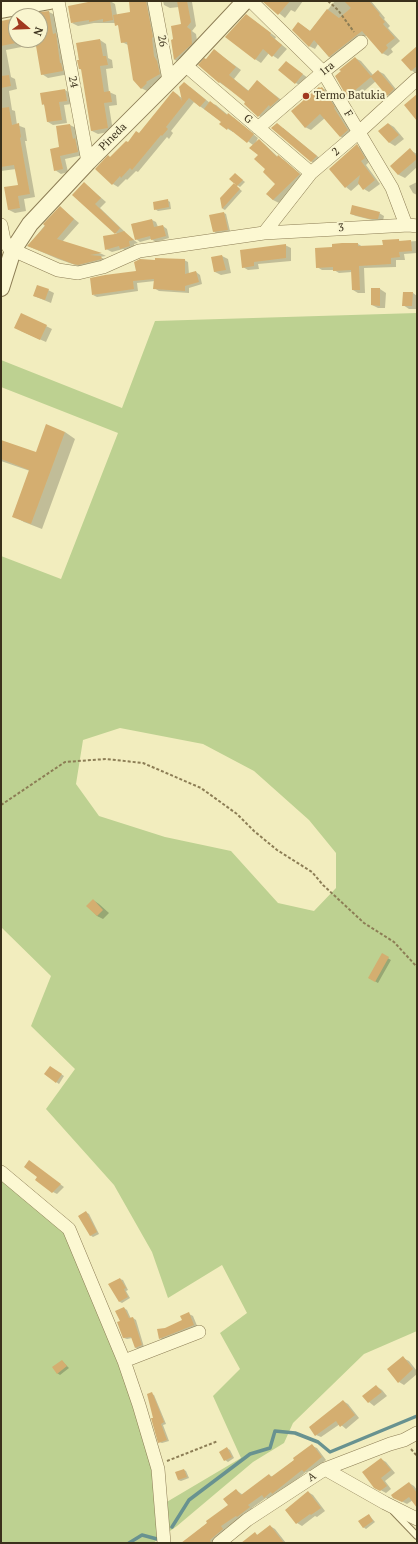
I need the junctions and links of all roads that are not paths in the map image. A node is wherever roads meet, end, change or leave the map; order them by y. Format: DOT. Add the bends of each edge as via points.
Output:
graph roads {
  1 [pos="50,1"];
  2 [pos="58,1"];
  3 [pos="154,1"];
  4 [pos="245,1"];
  5 [pos="253,1"];
  6 [pos="1,10"];
  7 [pos="362,42"];
  8 [pos="185,65"];
  9 [pos="323,72"];
  10 [pos="417,79"];
  11 [pos="169,80"];
  12 [pos="258,128"];
  13 [pos="359,132"];
  14 [pos="88,162"];
  15 [pos="311,173"];
  16 [pos="1,225"];
  17 [pos="411,225"];
  18 [pos="264,233"];
  19 [pos="6,244"];
  20 [pos="1,288"];
  21 [pos="1,1172"];
  22 [pos="199,1332"];
  23 [pos="124,1361"];
  24 [pos="417,1433"];
  25 [pos="325,1469"];
  26 [pos="385,1503"];
  27 [pos="417,1519"];
  28 [pos="417,1536"];
  29 [pos="164,1543"];
  30 [pos="219,1543"];
  1 -- 6 [label="street"];
  2 -- 14 [label="street, 24"];
  3 -- 11 [label="street, 26"];
  4 -- 8 [label="street, Pineda"];
  5 -- 9 [label="street, F"];
  7 -- 9 [label="street, 1ra"];
  8 -- 11 [label="street, Pineda"];
  8 -- 12 [label="street, G"];
  9 -- 12 [label="street, 1ra"];
  9 -- 13 [label="street, F"];
  10 -- 13 [label="street, 2"];
  11 -- 14 [label="street, Pineda"];
  12 -- 15 [label="street, G"];
  13 -- 15 [label="street, 2"];
  13 -- 17 [label="street, F"];
  14 -- 19 [label="street, Pineda" via="30,224"];
  15 -- 18 [label="street, 2"];
  16 -- 19 [label="street"];
  17 -- 18 [label="street, 3"];
  18 -- 19 [label="street, 3" via="139,251 103,267 78,273 58,270"];
  19 -- 20 [label="street, Pineda"];
  21 -- 23 [label="street" via="69,1229"];
  22 -- 23 [label="street"];
  23 -- 29 [label="street" via="157,1465"];
  24 -- 25 [label="street, A"];
  25 -- 26 [label="street"];
  25 -- 30 [label="street, A" via="247,1520"];
  26 -- 27 [label="street"];
  26 -- 28 [label="lane"];
}
